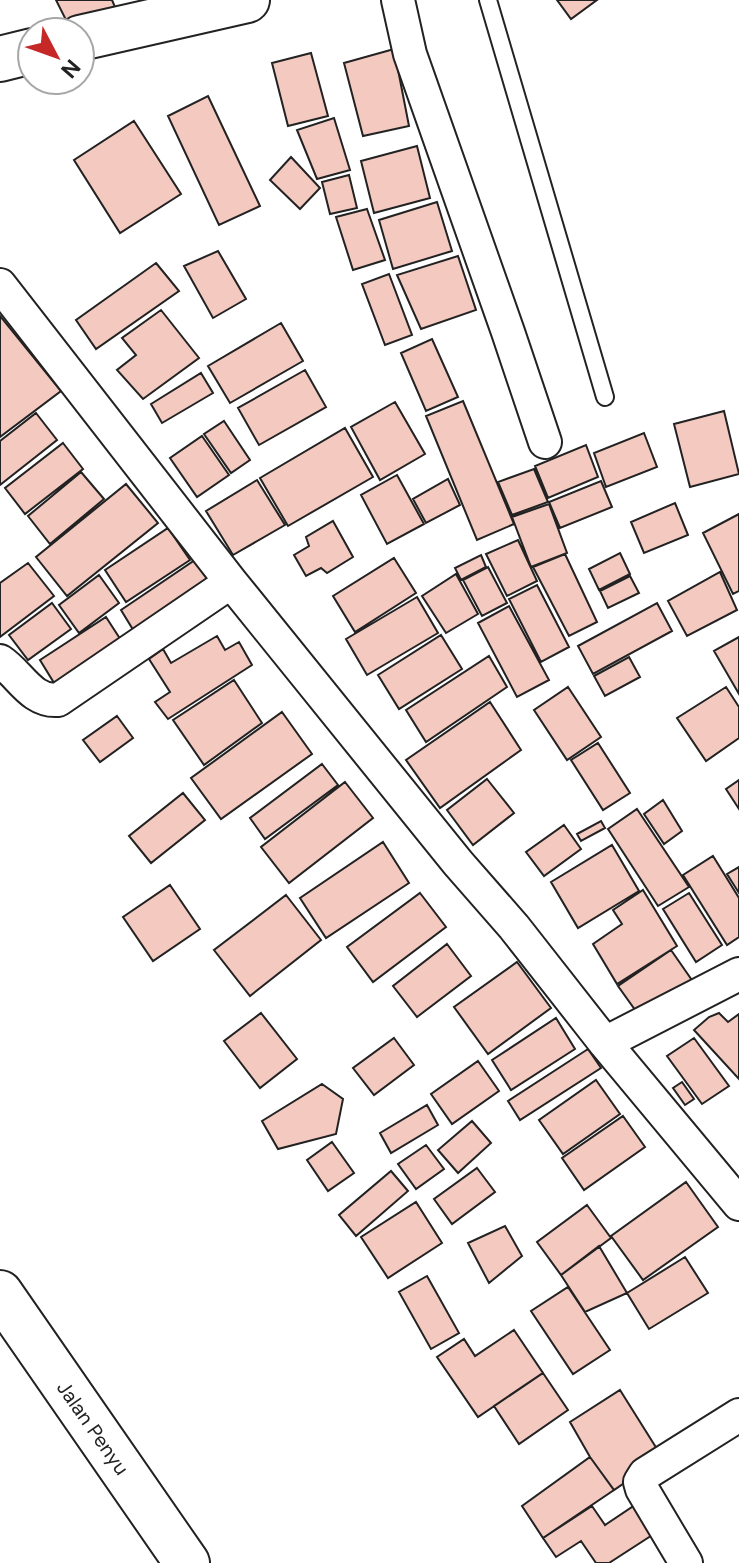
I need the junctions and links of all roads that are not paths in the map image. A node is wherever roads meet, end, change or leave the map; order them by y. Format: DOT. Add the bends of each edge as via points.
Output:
graph roads {
  1 [pos="247,0"];
  2 [pos="398,0"];
  3 [pos="488,0"];
  4 [pos="96,34"];
  5 [pos="0,285"];
  6 [pos="605,397"];
  7 [pos="545,442"];
  8 [pos="231,582"];
  9 [pos="0,661"];
  10 [pos="739,974"];
  11 [pos="605,1043"];
  12 [pos="739,1204"];
  13 [pos="0,1293"];
  14 [pos="739,1415"];
  15 [pos="187,1563"];
  16 [pos="686,1563"];
  1 -- 4 [label="main road"];
  2 -- 7 [label="street" via="410,54"];
  3 -- 6 [label="lane"];
  5 -- 8 [label="street"];
  8 -- 9 [label="street" via="58,700 33,693"];
  8 -- 11 [label="street"];
  10 -- 11 [label="street"];
  11 -- 12 [label="street"];
  13 -- 15 [label="main road, Jalan Penyu"];
  14 -- 16 [label="street" via="640,1482"];
}
